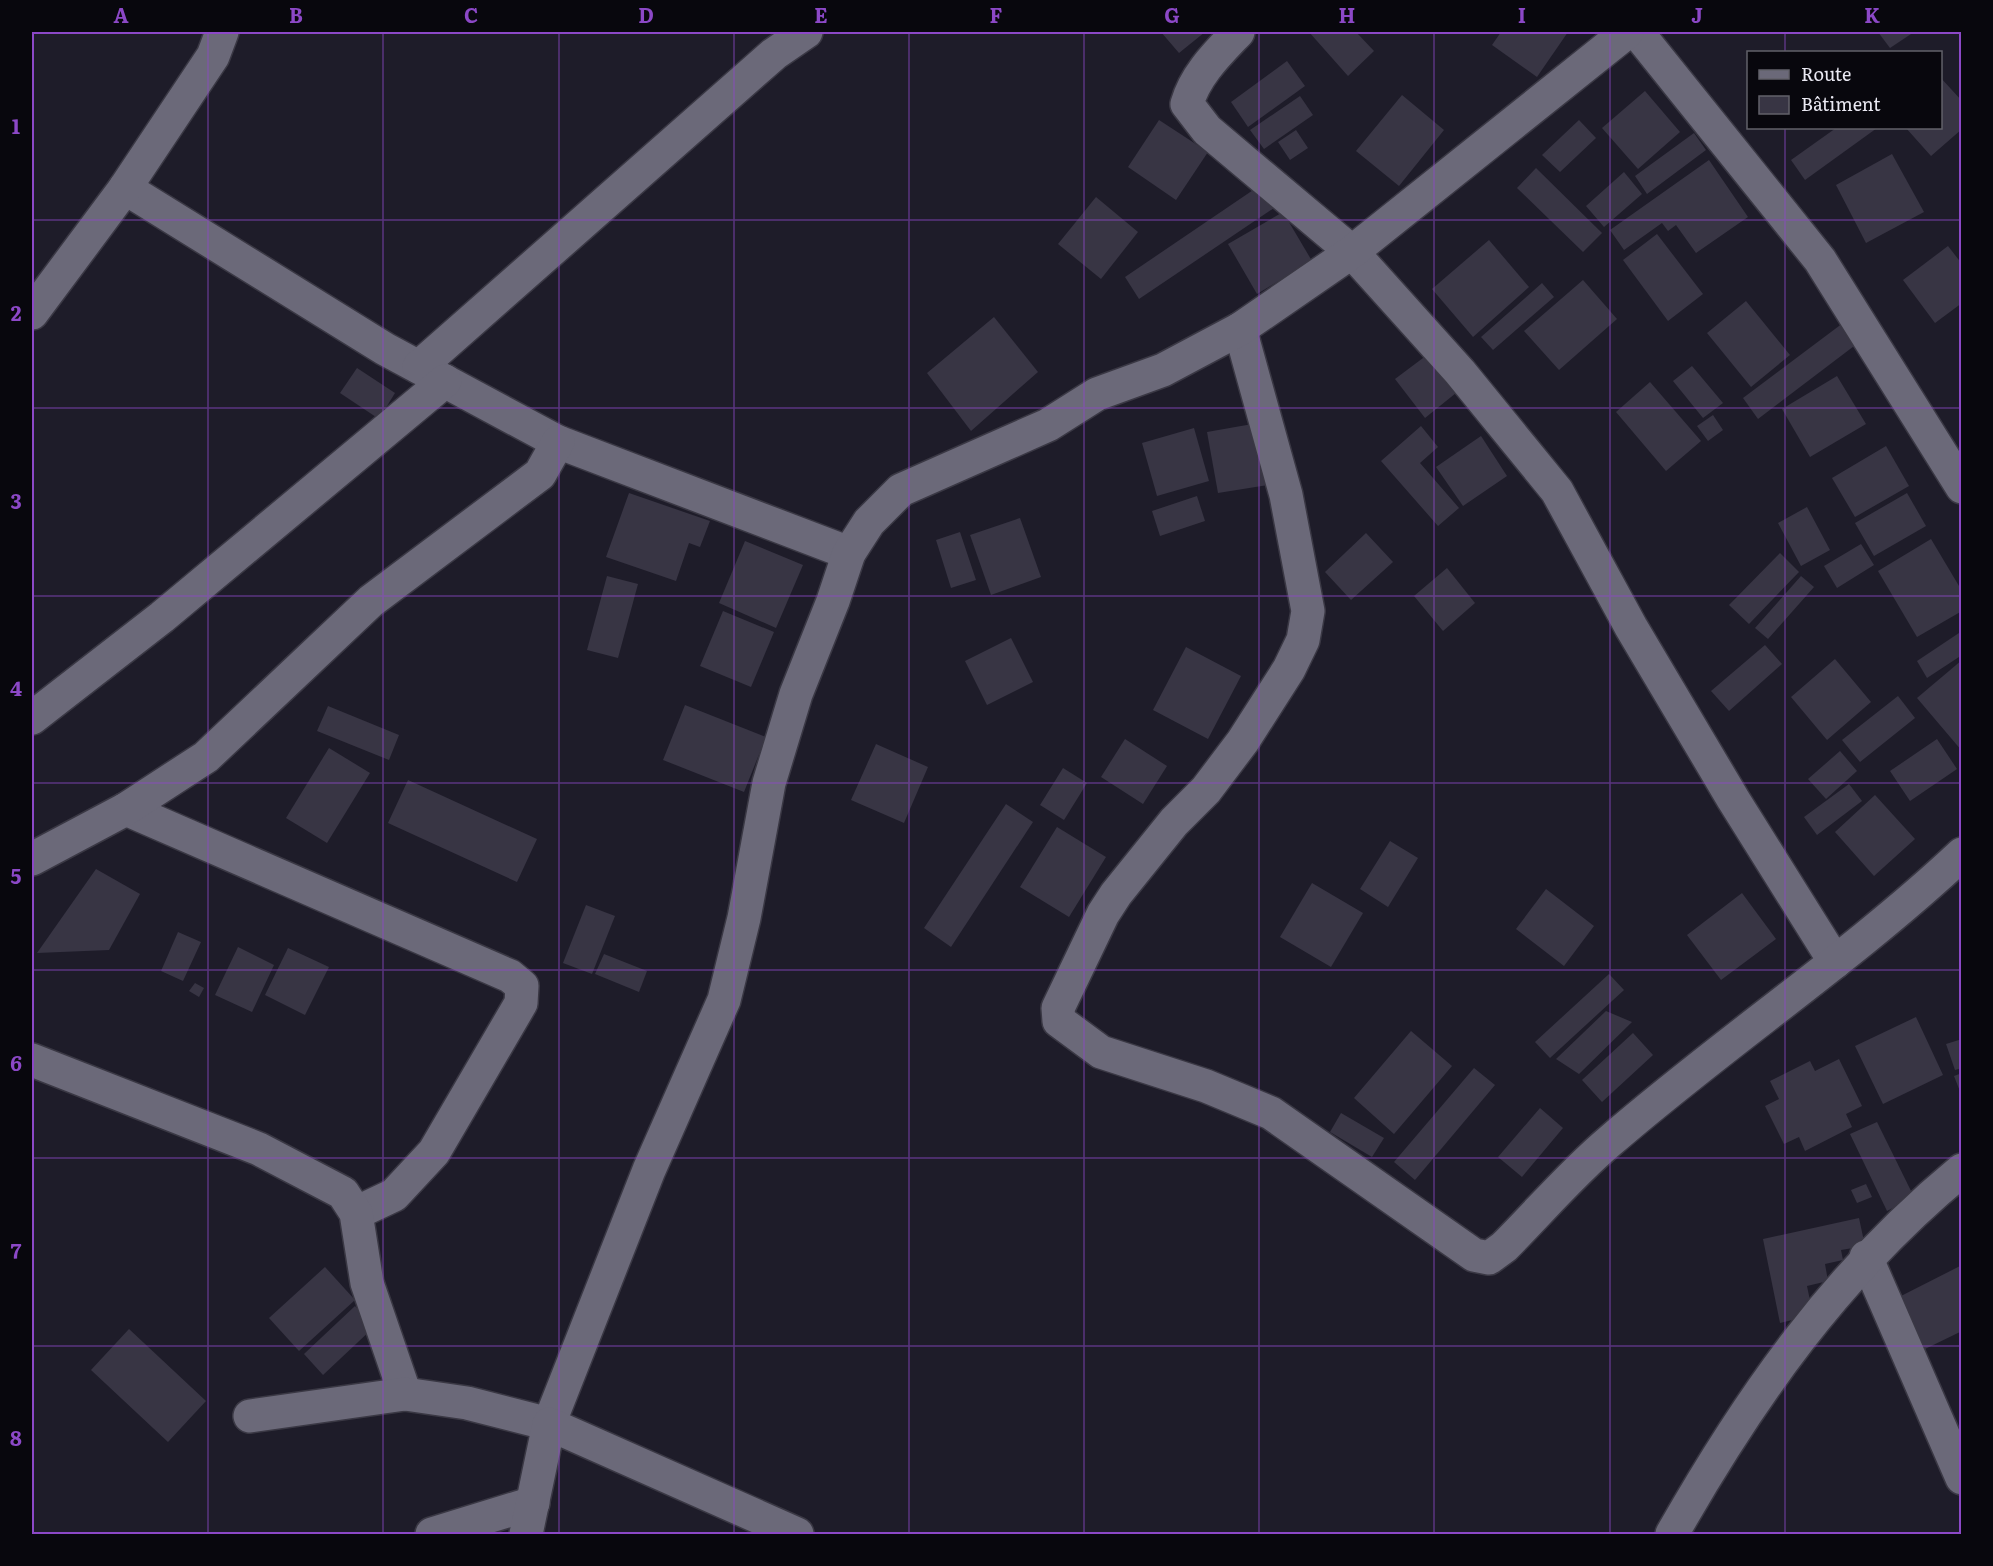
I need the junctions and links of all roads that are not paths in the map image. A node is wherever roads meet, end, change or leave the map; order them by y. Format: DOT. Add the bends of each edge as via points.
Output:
graph roads {
  1 [pos="222,32"];
  2 [pos="806,32"];
  3 [pos="1238,32"];
  4 [pos="1627,32"];
  5 [pos="1637,32"];
  6 [pos="125,188"];
  7 [pos="1352,252"];
  8 [pos="32,313"];
  9 [pos="1240,329"];
  10 [pos="432,374"];
  11 [pos="558,442"];
  12 [pos="1962,486"];
  13 [pos="849,554"];
  14 [pos="32,718"];
  15 [pos="126,809"];
  16 [pos="1962,854"];
  17 [pos="32,859"];
  18 [pos="1835,962"];
  19 [pos="32,1060"];
  20 [pos="1962,1170"];
  21 [pos="356,1213"];
  22 [pos="1866,1257"];
  23 [pos="405,1394"];
  24 [pos="250,1416"];
  25 [pos="549,1424"];
  26 [pos="1962,1478"];
  27 [pos="529,1519"];
  28 [pos="432,1534"];
  29 [pos="797,1534"];
  30 [pos="1672,1534"];
  1 -- 6 [label="street" via="213,56"];
  2 -- 10 [label="street" via="774,54"];
  3 -- 7 [label="street" via="1200,74 1187,104 1207,130"];
  4 -- 7 [label="street"];
  5 -- 12 [label="street" via="1821,260"];
  6 -- 8 [label="street"];
  6 -- 10 [label="street"];
  7 -- 9 [label="street"];
  7 -- 18 [label="street" via="1460,372 1557,491 1637,637"];
  9 -- 13 [label="street" via="1163,370 1097,394 1048,425 901,490 869,522"];
  9 -- 18 [label="street" via="1286,495 1308,611 1303,640 1243,741 1206,790 1144,857 1103,914 1058,1008 1059,1021 1101,1052 1206,1086 1271,1113 1474,1255 1489,1258 1608,1142"];
  10 -- 11 [label="street"];
  10 -- 14 [label="street" via="162,618"];
  11 -- 13 [label="street"];
  11 -- 15 [label="street" via="540,474 371,601 206,757"];
  13 -- 25 [label="street" via="796,694 769,783 724,1000 649,1170"];
  15 -- 17 [label="street"];
  15 -- 21 [label="street" via="510,976 522,986 521,1003 434,1152 394,1195"];
  16 -- 18 [label="street" via="1908,904"];
  19 -- 21 [label="street" via="259,1149 343,1193"];
  20 -- 22 [label="street"];
  21 -- 23 [label="street" via="367,1283"];
  22 -- 26 [label="street"];
  22 -- 30 [label="street" via="1816,1315 1762,1388"];
  23 -- 24 [label="street"];
  23 -- 25 [label="street" via="467,1403"];
  25 -- 27 [label="street"];
  25 -- 29 [label="street"];
  27 -- 28 [label="street"];
}
